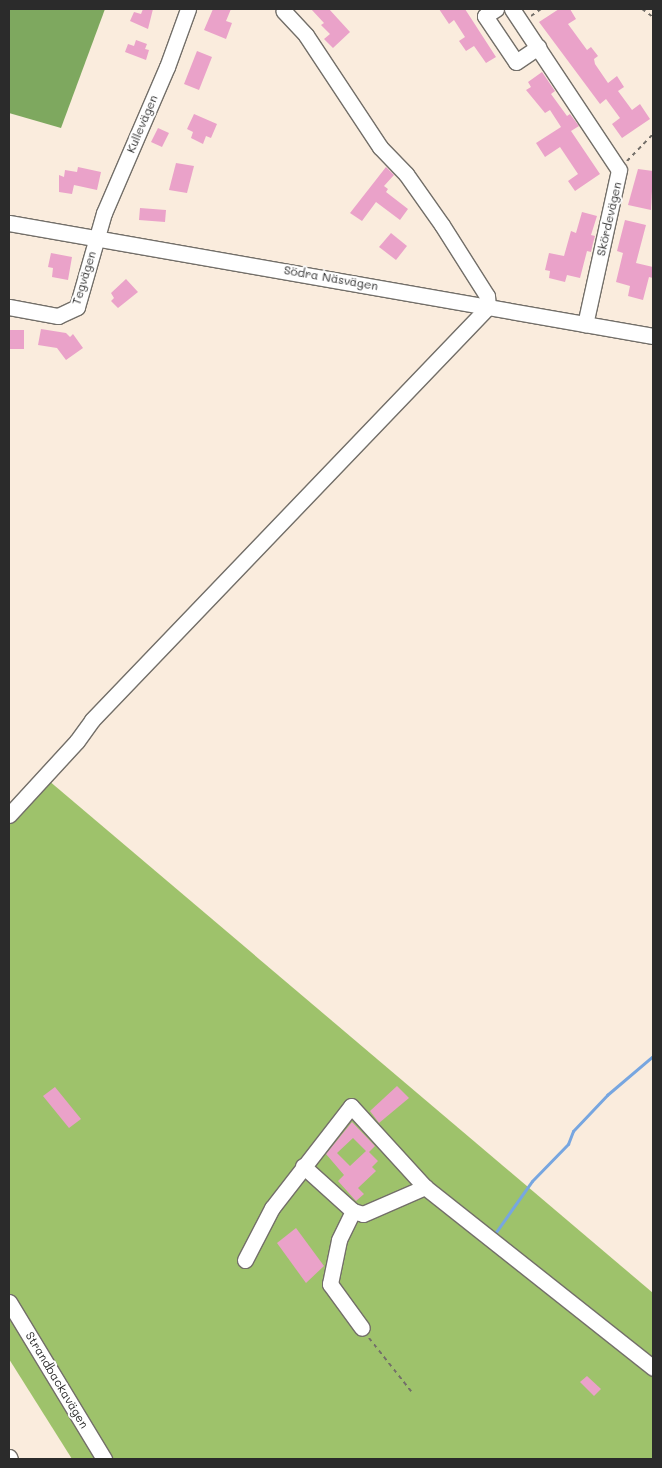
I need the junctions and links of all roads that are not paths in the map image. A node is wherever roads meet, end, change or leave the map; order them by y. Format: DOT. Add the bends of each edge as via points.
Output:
graph roads {
  1 [pos="188,9"];
  2 [pos="496,9"];
  3 [pos="512,9"];
  4 [pos="281,10"];
  5 [pos="538,47"];
  6 [pos="9,223"];
  7 [pos="96,239"];
  8 [pos="488,306"];
  9 [pos="9,307"];
  10 [pos="585,324"];
  11 [pos="653,336"];
  12 [pos="9,815"];
  13 [pos="304,1166"];
  14 [pos="425,1188"];
  15 [pos="353,1211"];
  16 [pos="245,1260"];
  17 [pos="9,1302"];
  18 [pos="362,1328"];
  19 [pos="653,1368"];
  20 [pos="104,1459"];
  1 -- 7 [label="street, Kullevägen"];
  2 -- 5 [label="street" via="485,16 516,62"];
  3 -- 5 [label="street, Skördevägen"];
  4 -- 8 [label="street" via="306,35 380,147 406,174 442,225 487,296"];
  5 -- 10 [label="street, Skördevägen" via="619,170"];
  6 -- 7 [label="street, Södra Näsvägen"];
  7 -- 8 [label="street, Södra Näsvägen" via="159,247"];
  7 -- 9 [label="street, Tegvägen" via="75,310 58,316"];
  8 -- 10 [label="street, Södra Näsvägen"];
  8 -- 12 [label="street" via="92,720 77,741"];
  10 -- 11 [label="street, Södra Näsvägen"];
  13 -- 14 [label="street" via="351,1106"];
  13 -- 15 [label="street"];
  13 -- 16 [label="street" via="272,1208"];
  14 -- 15 [label="street" via="363,1214"];
  14 -- 19 [label="street"];
  15 -- 18 [label="street" via="339,1240 330,1284"];
  17 -- 20 [label="street, Strandbackavägen"];
}
